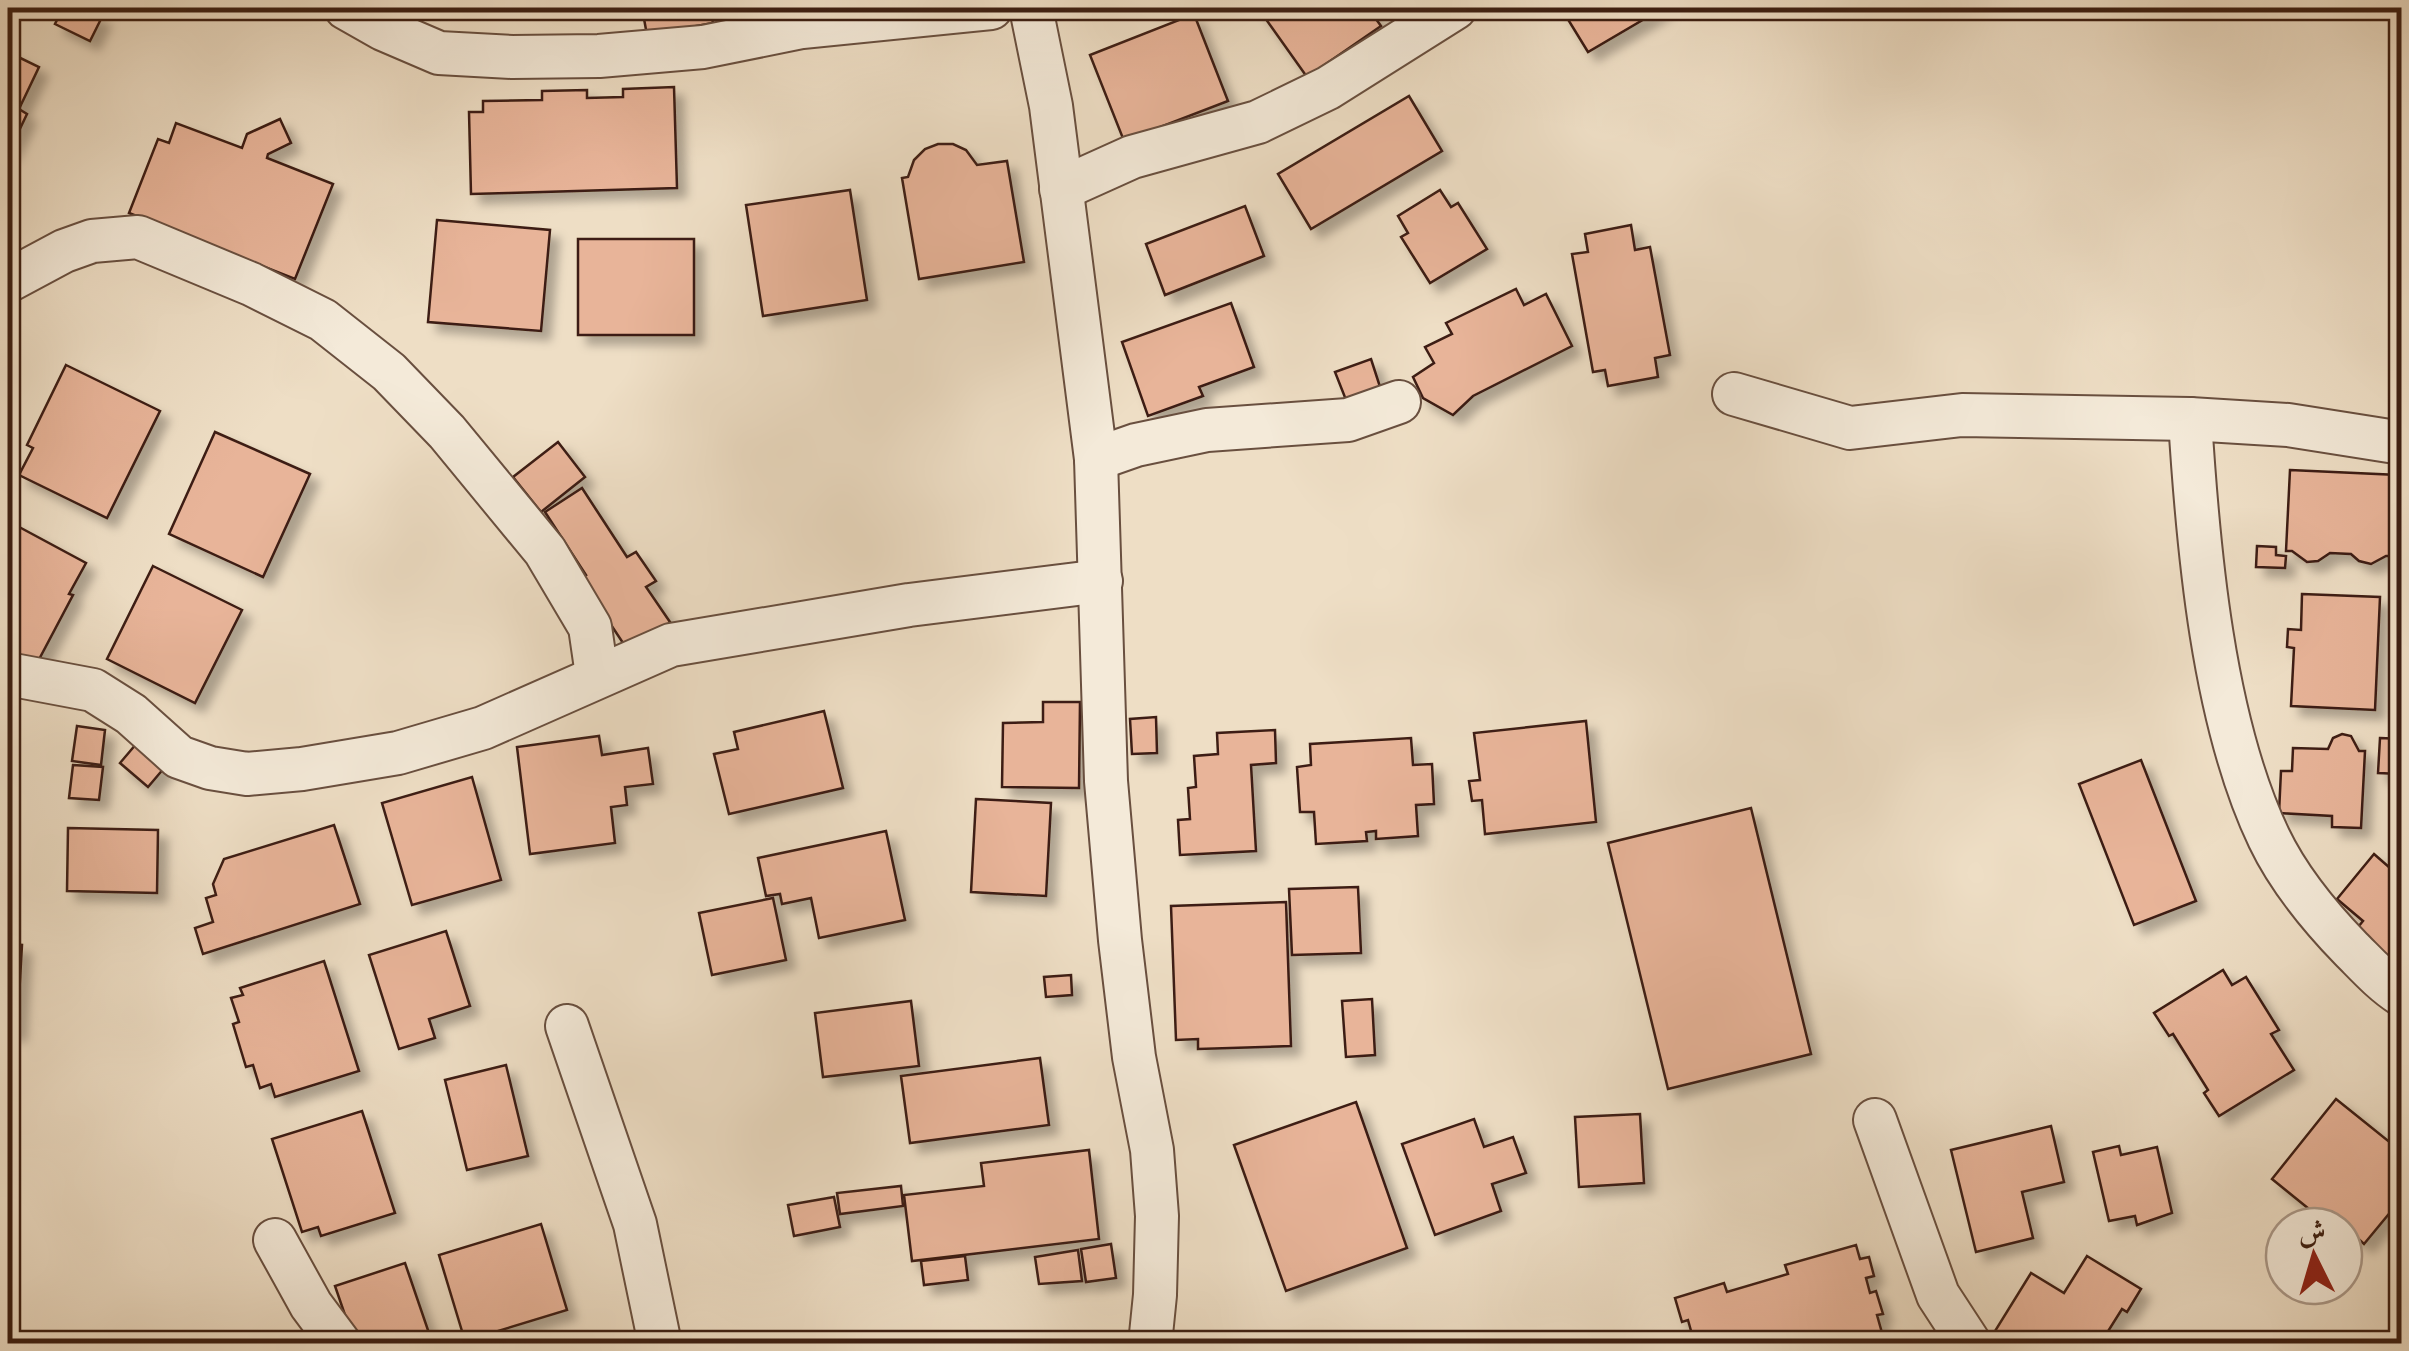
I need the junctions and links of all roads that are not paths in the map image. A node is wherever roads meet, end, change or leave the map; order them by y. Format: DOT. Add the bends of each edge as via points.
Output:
graph roads {
  1 [pos="346,8"];
  2 [pos="991,8"];
  3 [pos="1031,8"];
  4 [pos="1455,8"];
  5 [pos="1062,189"];
  6 [pos="8,281"];
  7 [pos="1734,394"];
  8 [pos="1399,402"];
  9 [pos="2190,419"];
  10 [pos="2402,443"];
  11 [pos="1096,459"];
  12 [pos="1101,582"];
  13 [pos="8,674"];
  14 [pos="597,676"];
  15 [pos="2402,995"];
  16 [pos="567,1026"];
  17 [pos="1875,1120"];
  18 [pos="275,1240"];
  19 [pos="340,1344"];
  20 [pos="660,1344"];
  21 [pos="1150,1344"];
  22 [pos="1970,1344"];
  1 -- 2 [label="street" via="439,53 512,58 703,47 802,27"];
  3 -- 5 [label="street"];
  4 -- 5 [label="street" via="1328,88 1258,122 1132,157"];
  5 -- 11 [label="street"];
  6 -- 14 [label="street" via="92,241 138,237 323,320 389,372 447,432 545,551 590,627"];
  7 -- 9 [label="street" via="1850,428 1962,415"];
  8 -- 11 [label="street" via="1348,420 1207,430"];
  9 -- 10 [label="street" via="2288,425"];
  9 -- 15 [label="street" via="2214,629 2246,785 2271,842 2317,914"];
  11 -- 12 [label="street"];
  12 -- 14 [label="street" via="671,645"];
  12 -- 21 [label="street" via="1106,781 1120,940 1156,1200"];
  13 -- 14 [label="street" via="92,690 180,757 247,774 398,753 483,728"];
  16 -- 20 [label="street" via="635,1224"];
  17 -- 22 [label="street" via="1938,1295"];
  18 -- 19 [label="street"];
}
